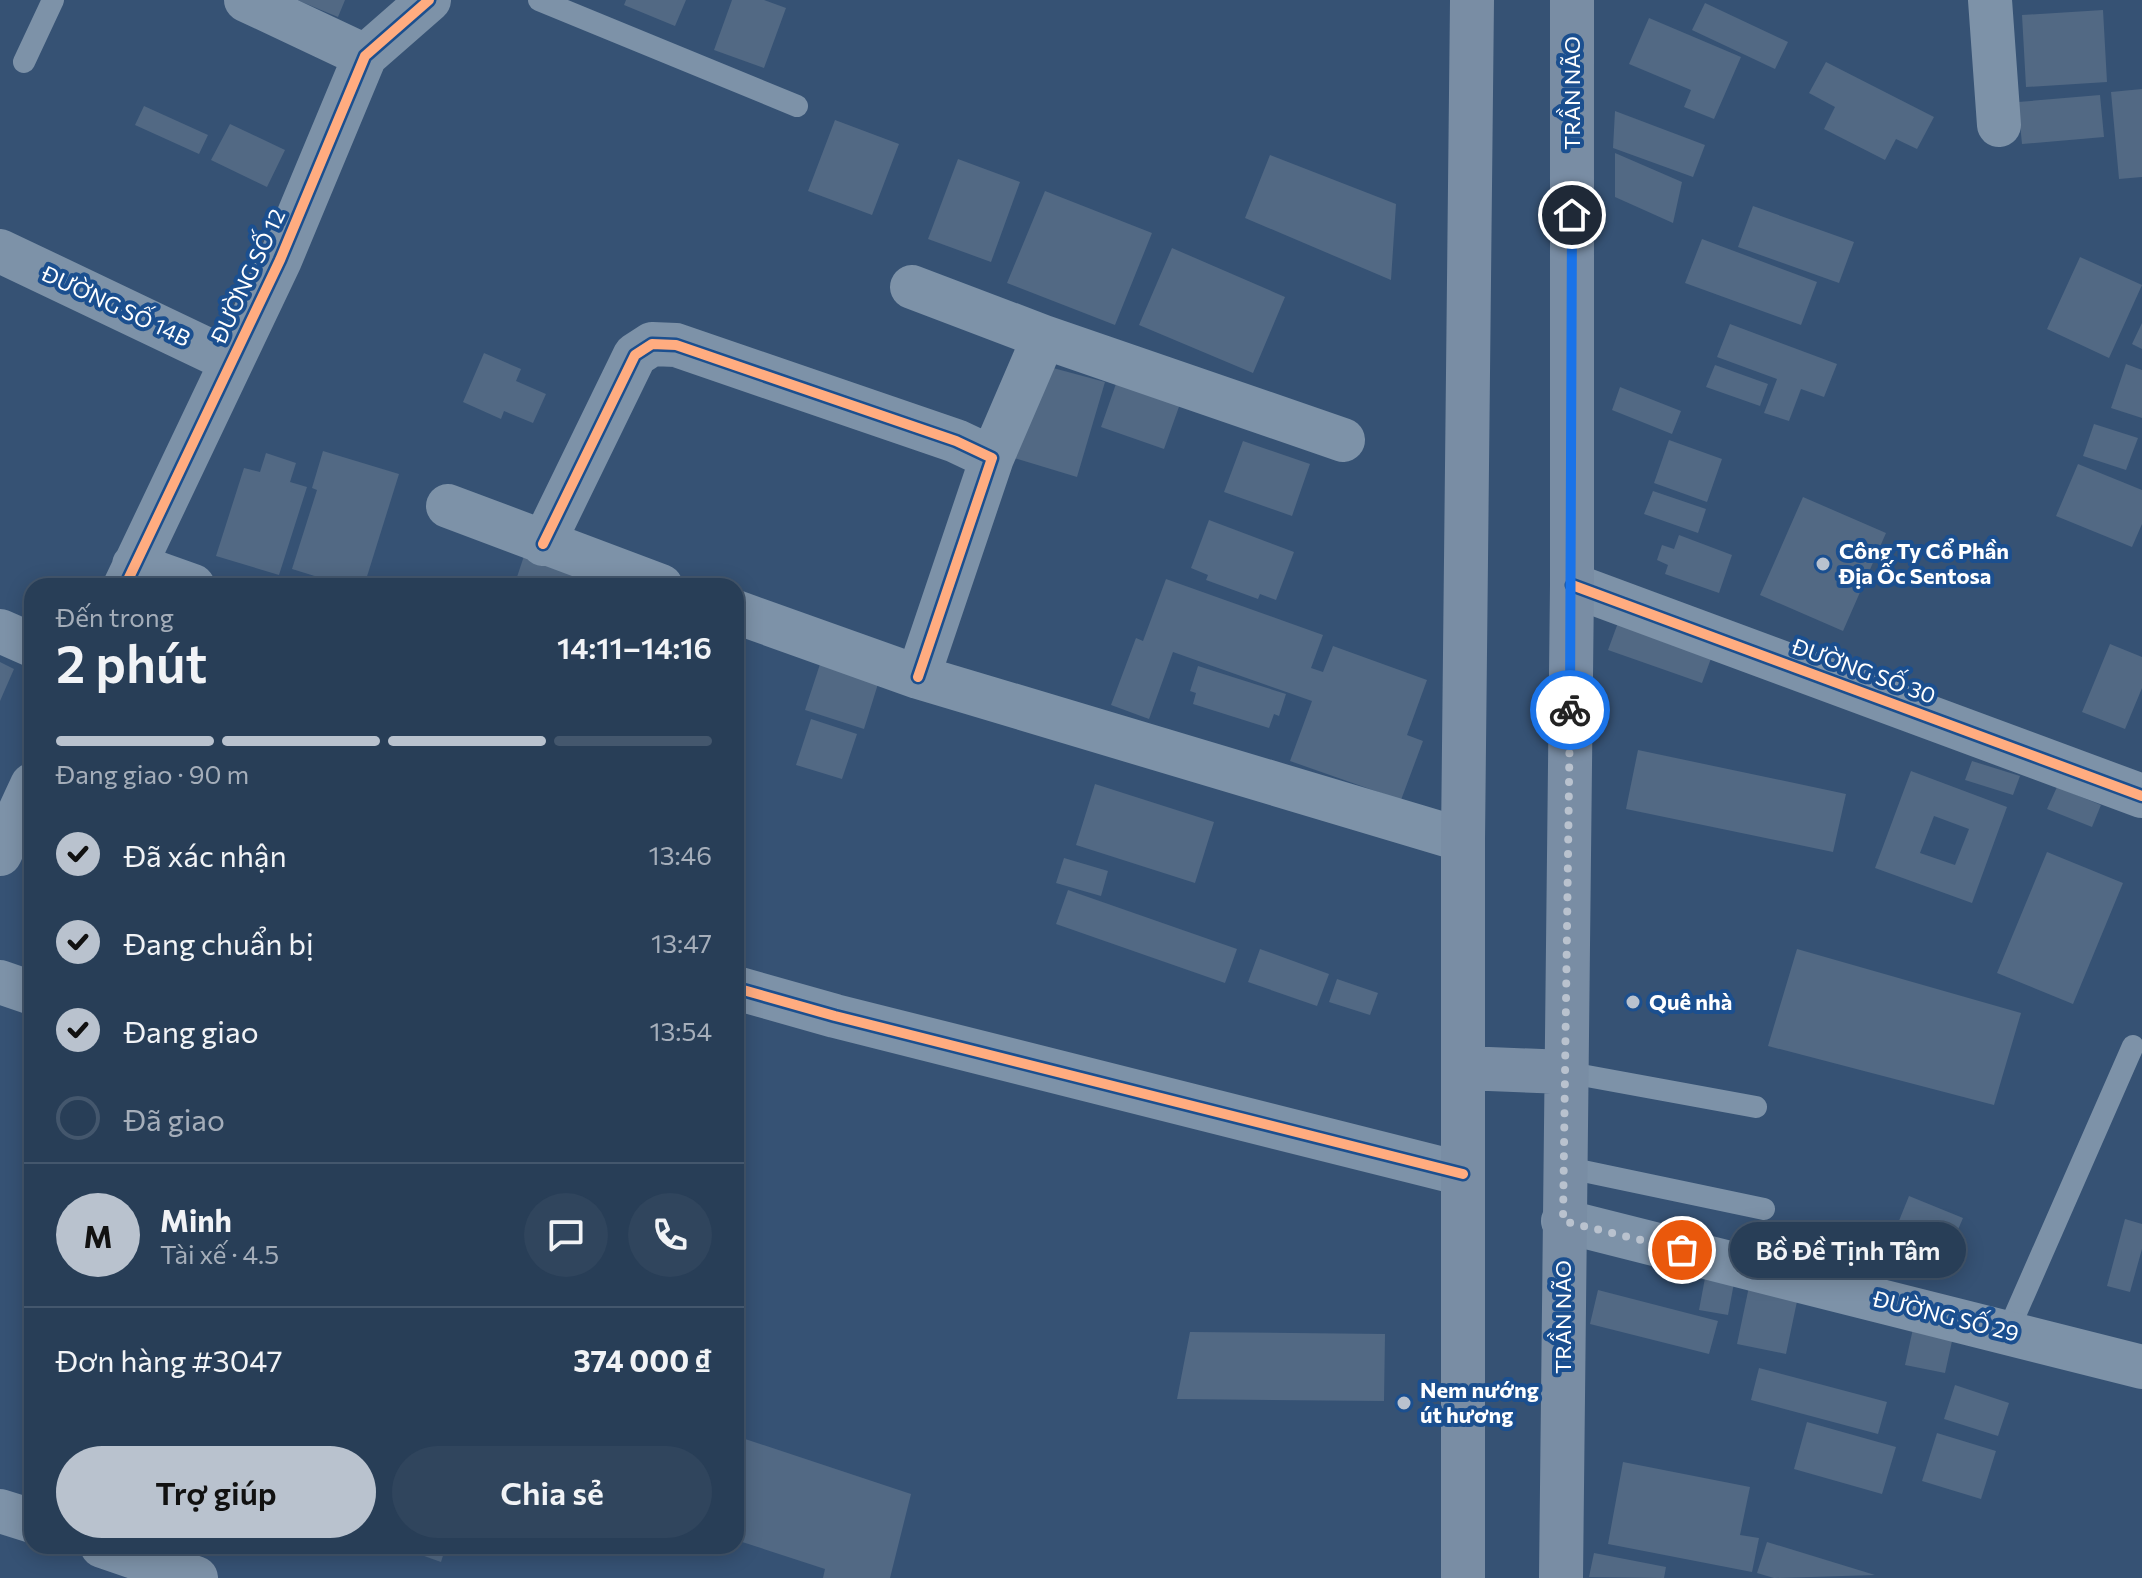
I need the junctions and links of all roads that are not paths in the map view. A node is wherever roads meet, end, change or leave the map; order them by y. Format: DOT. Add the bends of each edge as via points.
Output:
graph roads {
  1 [pos="53,0"];
  2 [pos="246,0"];
  3 [pos="429,0"];
  4 [pos="539,0"];
  5 [pos="1472,0"];
  6 [pos="1572,0"];
  7 [pos="1990,0"];
  8 [pos="365,56"];
  9 [pos="24,62"];
  10 [pos="797,106"];
  11 [pos="1999,125"];
  12 [pos="0,251"];
  13 [pos="912,287"];
  14 [pos="1044,337"];
  15 [pos="231,361"];
  16 [pos="1343,440"];
  17 [pos="992,458"];
  18 [pos="448,506"];
  19 [pos="543,544"];
  20 [pos="130,575"];
  21 [pos="639,578"];
  22 [pos="1572,585"];
  23 [pos="744,615"];
  24 [pos="0,631"];
  25 [pos="24,642"];
  26 [pos="918,677"];
  27 [pos="18,794"];
  28 [pos="2142,796"];
  29 [pos="1463,840"];
  30 [pos="0,854"];
  31 [pos="0,982"];
  32 [pos="24,990"];
  33 [pos="744,990"];
  34 [pos="2133,1046"];
  35 [pos="1464,1068"];
  36 [pos="1565,1072"];
  37 [pos="1756,1107"];
  38 [pos="1564,1167"];
  39 [pos="1463,1174"];
  40 [pos="1764,1209"];
  41 [pos="1563,1221"];
  42 [pos="2008,1331"];
  43 [pos="2142,1367"];
  44 [pos="0,1511"];
  45 [pos="24,1518"];
  46 [pos="116,1554"];
  47 [pos="146,1571"];
  48 [pos="196,1578"];
  49 [pos="1463,1578"];
  50 [pos="1561,1578"];
  1 -- 9 [label="lane"];
  2 -- 8 [label="street"];
  3 -- 8 [label="street, ĐƯỜNG SỐ 12"];
  4 -- 10 [label="lane"];
  5 -- 29 [label="main road"];
  6 -- 22 [label="main road, TRẦN NÃO"];
  7 -- 11 [label="street"];
  8 -- 15 [label="street, ĐƯỜNG SỐ 12" via="280,260"];
  12 -- 15 [label="street, ĐƯỜNG SỐ 14B"];
  13 -- 14 [label="street"];
  14 -- 16 [label="street"];
  14 -- 17 [label="street"];
  15 -- 20 [label="street, ĐƯỜNG SỐ 12"];
  17 -- 19 [label="street" via="676,345 652,344 635,355"];
  17 -- 26 [label="street"];
  18 -- 19 [label="street"];
  19 -- 21 [label="street"];
  22 -- 28 [label="street, ĐƯỜNG SỐ 30"];
  22 -- 36 [label="main road, TRẦN NÃO"];
  23 -- 26 [label="street"];
  24 -- 25 [label="street"];
  26 -- 29 [label="street"];
  27 -- 30 [label="street"];
  29 -- 35 [label="main road"];
  31 -- 32 [label="street"];
  33 -- 39 [label="street"];
  34 -- 42 [label="lane"];
  35 -- 36 [label="main road"];
  35 -- 39 [label="main road"];
  36 -- 37 [label="lane"];
  36 -- 38 [label="main road, TRẦN NÃO"];
  38 -- 40 [label="lane"];
  38 -- 41 [label="main road, TRẦN NÃO"];
  39 -- 49 [label="main road"];
  41 -- 42 [label="street, ĐƯỜNG SỐ 29"];
  41 -- 50 [label="main road, TRẦN NÃO"];
  42 -- 43 [label="street, ĐƯỜNG SỐ 29"];
  44 -- 45 [label="street"];
  46 -- 47 [label="street"];
  47 -- 48 [label="street"];
}
